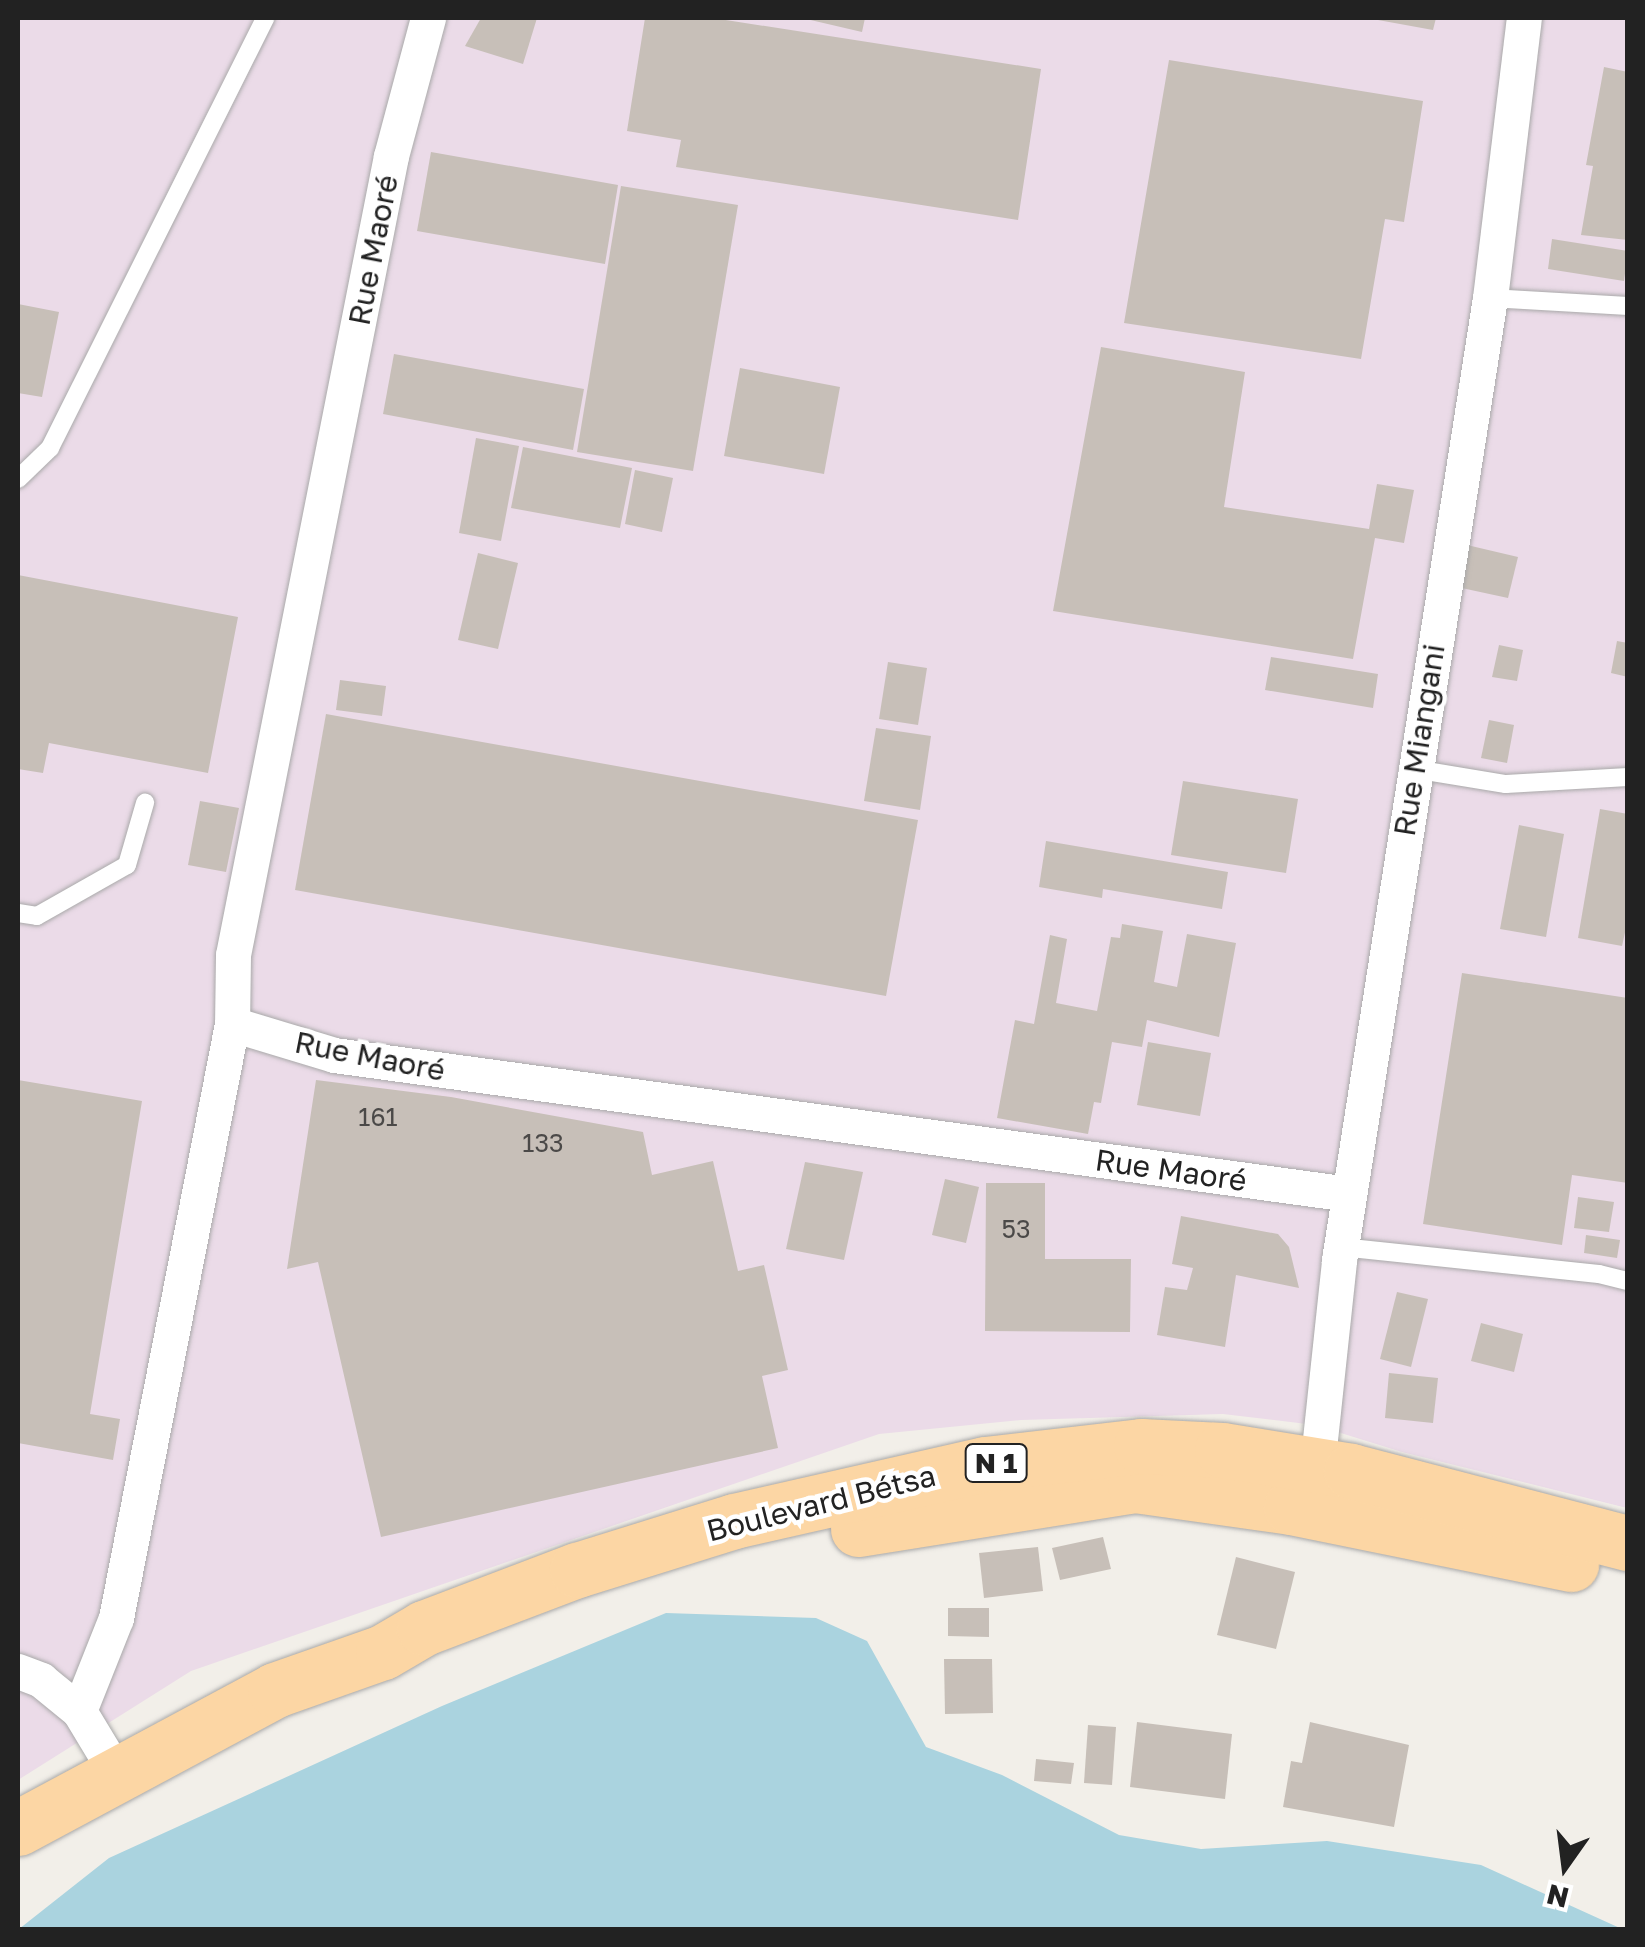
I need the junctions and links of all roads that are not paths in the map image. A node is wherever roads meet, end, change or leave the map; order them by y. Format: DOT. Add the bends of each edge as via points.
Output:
graph roads {
  1 [pos="265,18"];
  2 [pos="428,18"];
  3 [pos="1524,18"];
  4 [pos="1490,298"];
  5 [pos="1628,306"];
  6 [pos="18,479"];
  7 [pos="1414,769"];
  8 [pos="1628,777"];
  9 [pos="144,803"];
  10 [pos="18,913"];
  11 [pos="232,1024"];
  12 [pos="1348,1194"];
  13 [pos="1341,1247"];
  14 [pos="1628,1281"];
  15 [pos="1315,1488"];
  16 [pos="1628,1543"];
  17 [pos="1628,1576"];
  18 [pos="383,1652"];
  19 [pos="18,1672"];
  20 [pos="79,1711"];
  21 [pos="118,1774"];
  22 [pos="18,1828"];
  1 -- 6 [label="lane" via="50,448"];
  2 -- 11 [label="street, Rue Maoré" via="391,156 233,954"];
  3 -- 4 [label="street, Rue Miangani"];
  4 -- 5 [label="lane"];
  4 -- 7 [label="street, Rue Miangani"];
  7 -- 8 [label="lane" via="1506,784"];
  7 -- 12 [label="street, Rue Miangani"];
  9 -- 10 [label="lane" via="127,865 37,916"];
  11 -- 12 [label="street, Rue Maoré" via="334,1055"];
  11 -- 20 [label="street" via="116,1618"];
  12 -- 13 [label="street, Rue Miangani"];
  13 -- 14 [label="lane"];
  13 -- 15 [label="street, Rue Miangani"];
  15 -- 16 [label="main road, Boulevard Bétsa / N 1"];
  15 -- 17 [label="main road, Boulevard Bétsa / N 1"];
  15 -- 18 [label="main road, Boulevard Bétsa / N 1" via="1267,1478 1134,1485 826,1534 701,1562 434,1652"];
  15 -- 18 [label="main road, Boulevard Bétsa / N 1" via="1222,1450 1141,1446 985,1464 734,1521 577,1570 424,1628"];
  18 -- 21 [label="main road, Boulevard Bétsa / N 1" via="274,1690"];
  19 -- 20 [label="street" via="41,1680"];
  20 -- 21 [label="street"];
  21 -- 22 [label="main road, Boulevard Bétsa / N 1"];
}
